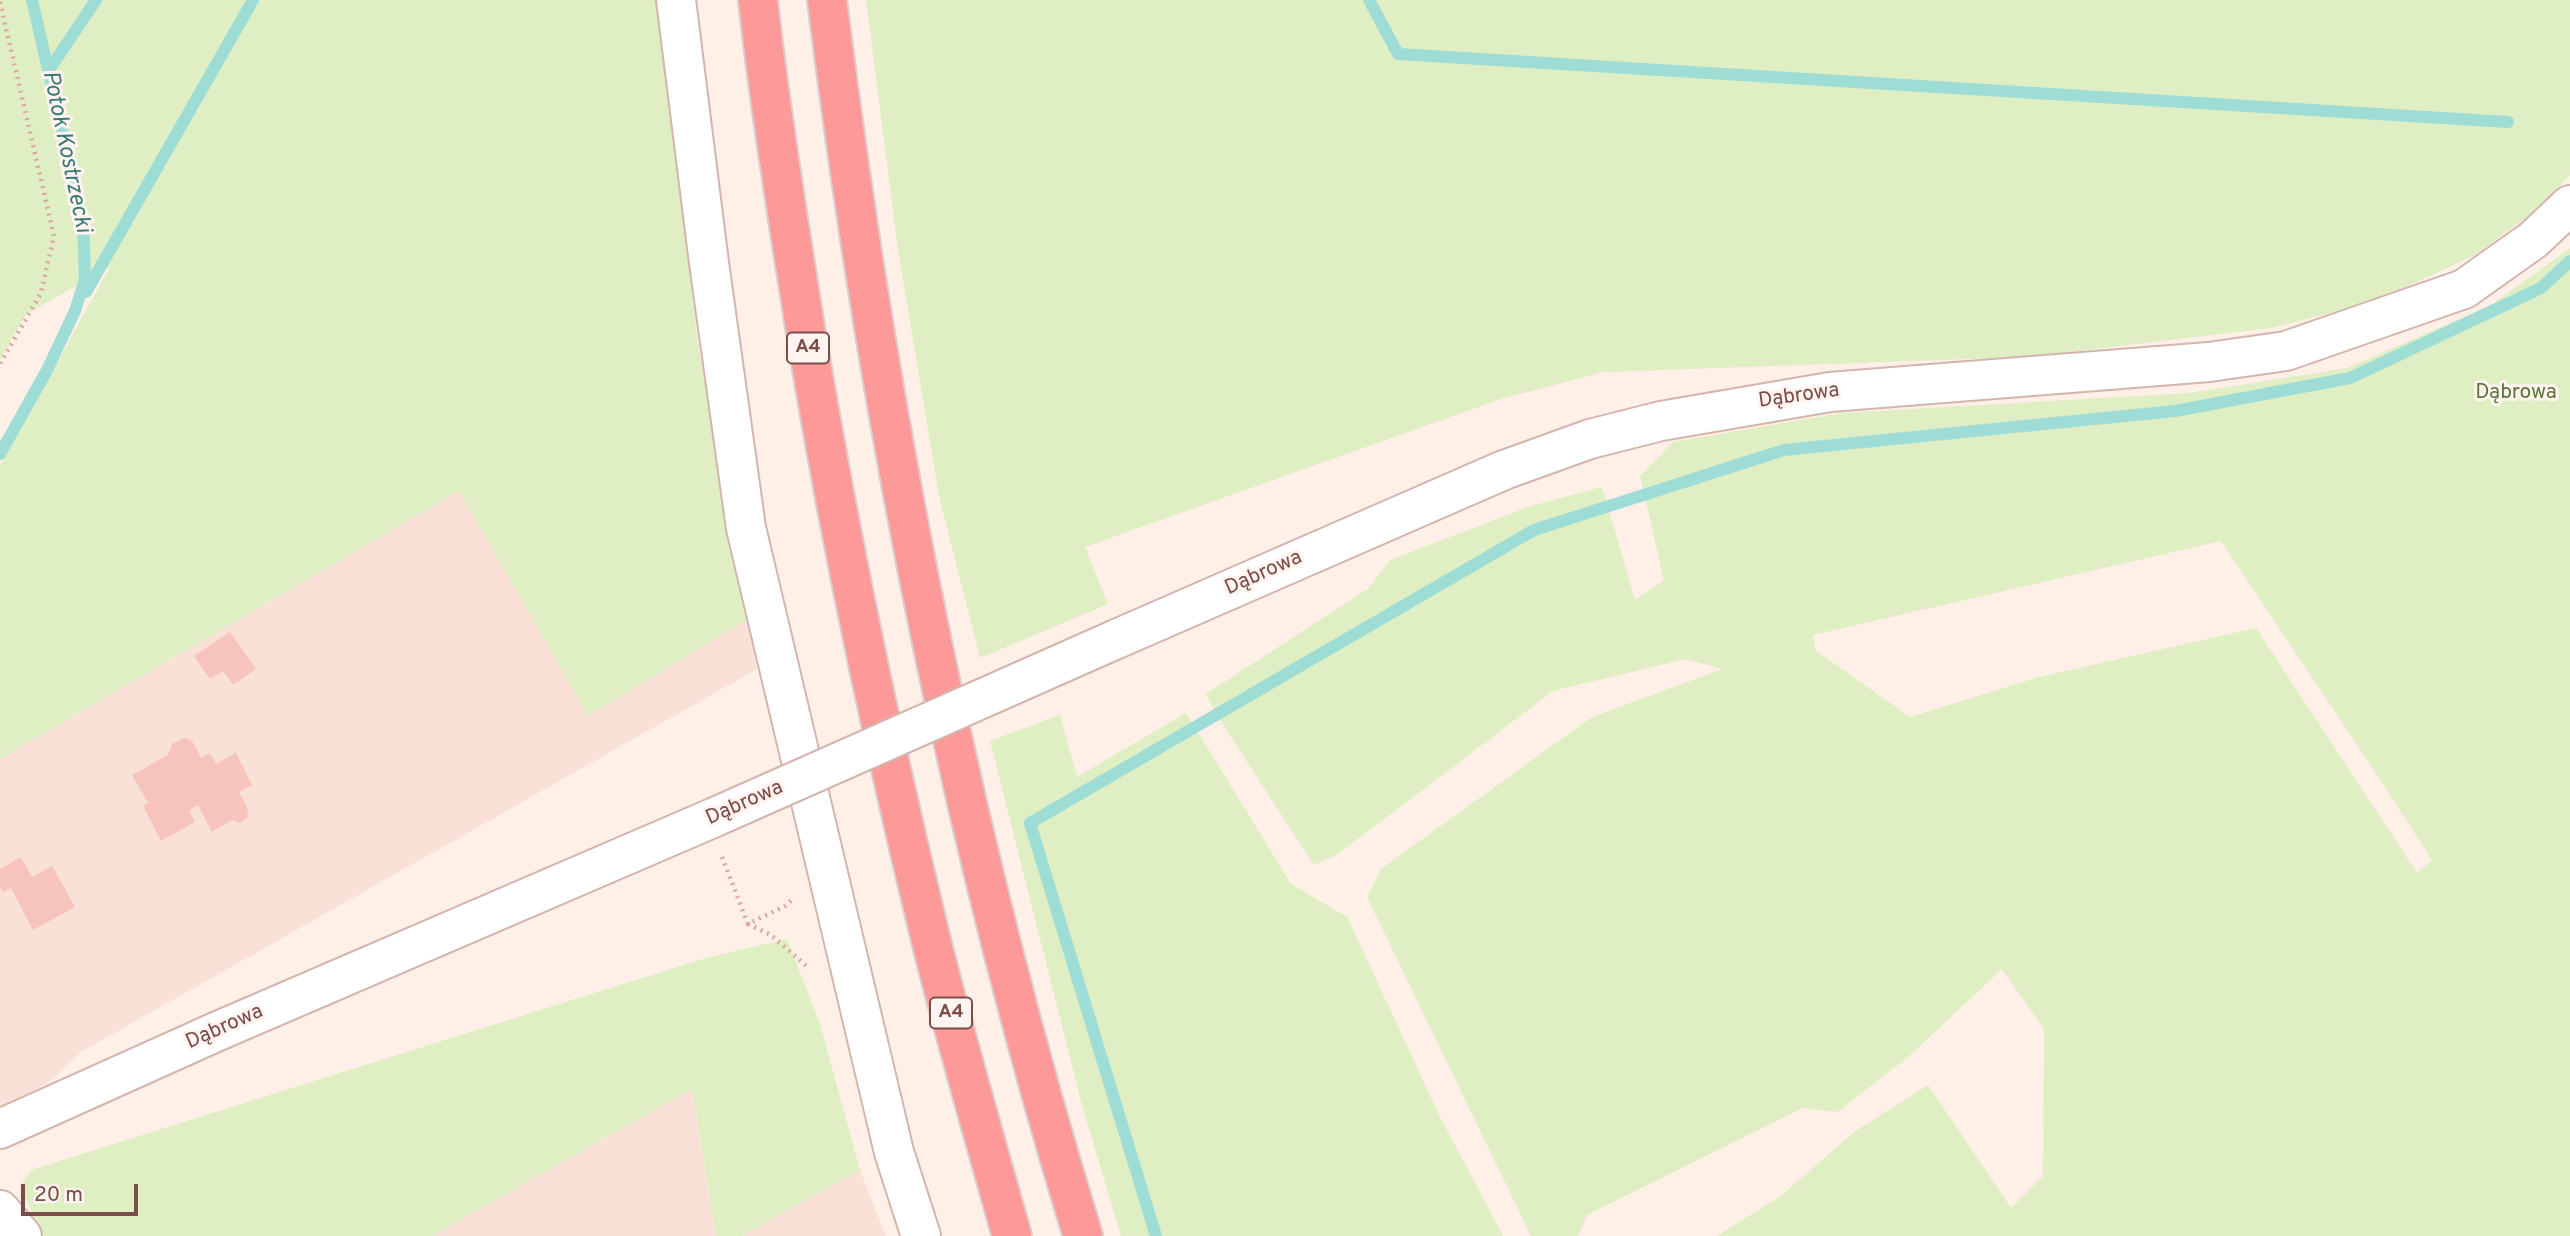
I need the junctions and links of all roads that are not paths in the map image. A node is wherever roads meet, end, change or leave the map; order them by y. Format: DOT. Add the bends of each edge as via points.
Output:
graph roads {
  1 [pos="676,0"];
  2 [pos="758,0"];
  3 [pos="827,0"];
  4 [pos="2570,205"];
  5 [pos="0,1129"];
  6 [pos="0,1210"];
  7 [pos="22,1236"];
  8 [pos="921,1236"];
  9 [pos="1012,1236"];
  10 [pos="1083,1236"];
  1 -- 8 [label="street" via="746,528 894,1152"];
  2 -- 9 [label="highway, A4" via="811,370 844,544 931,938"];
  3 -- 10 [label="highway" via="878,364 924,605 999,933"];
  4 -- 5 [label="street, Dąbrowa, bridge" via="2533,240 2464,289 2286,351 2209,362 1830,392 1661,421 1590,439 1504,470 1112,641 717,833 218,1031"];
  6 -- 7 [label="street"];
}
